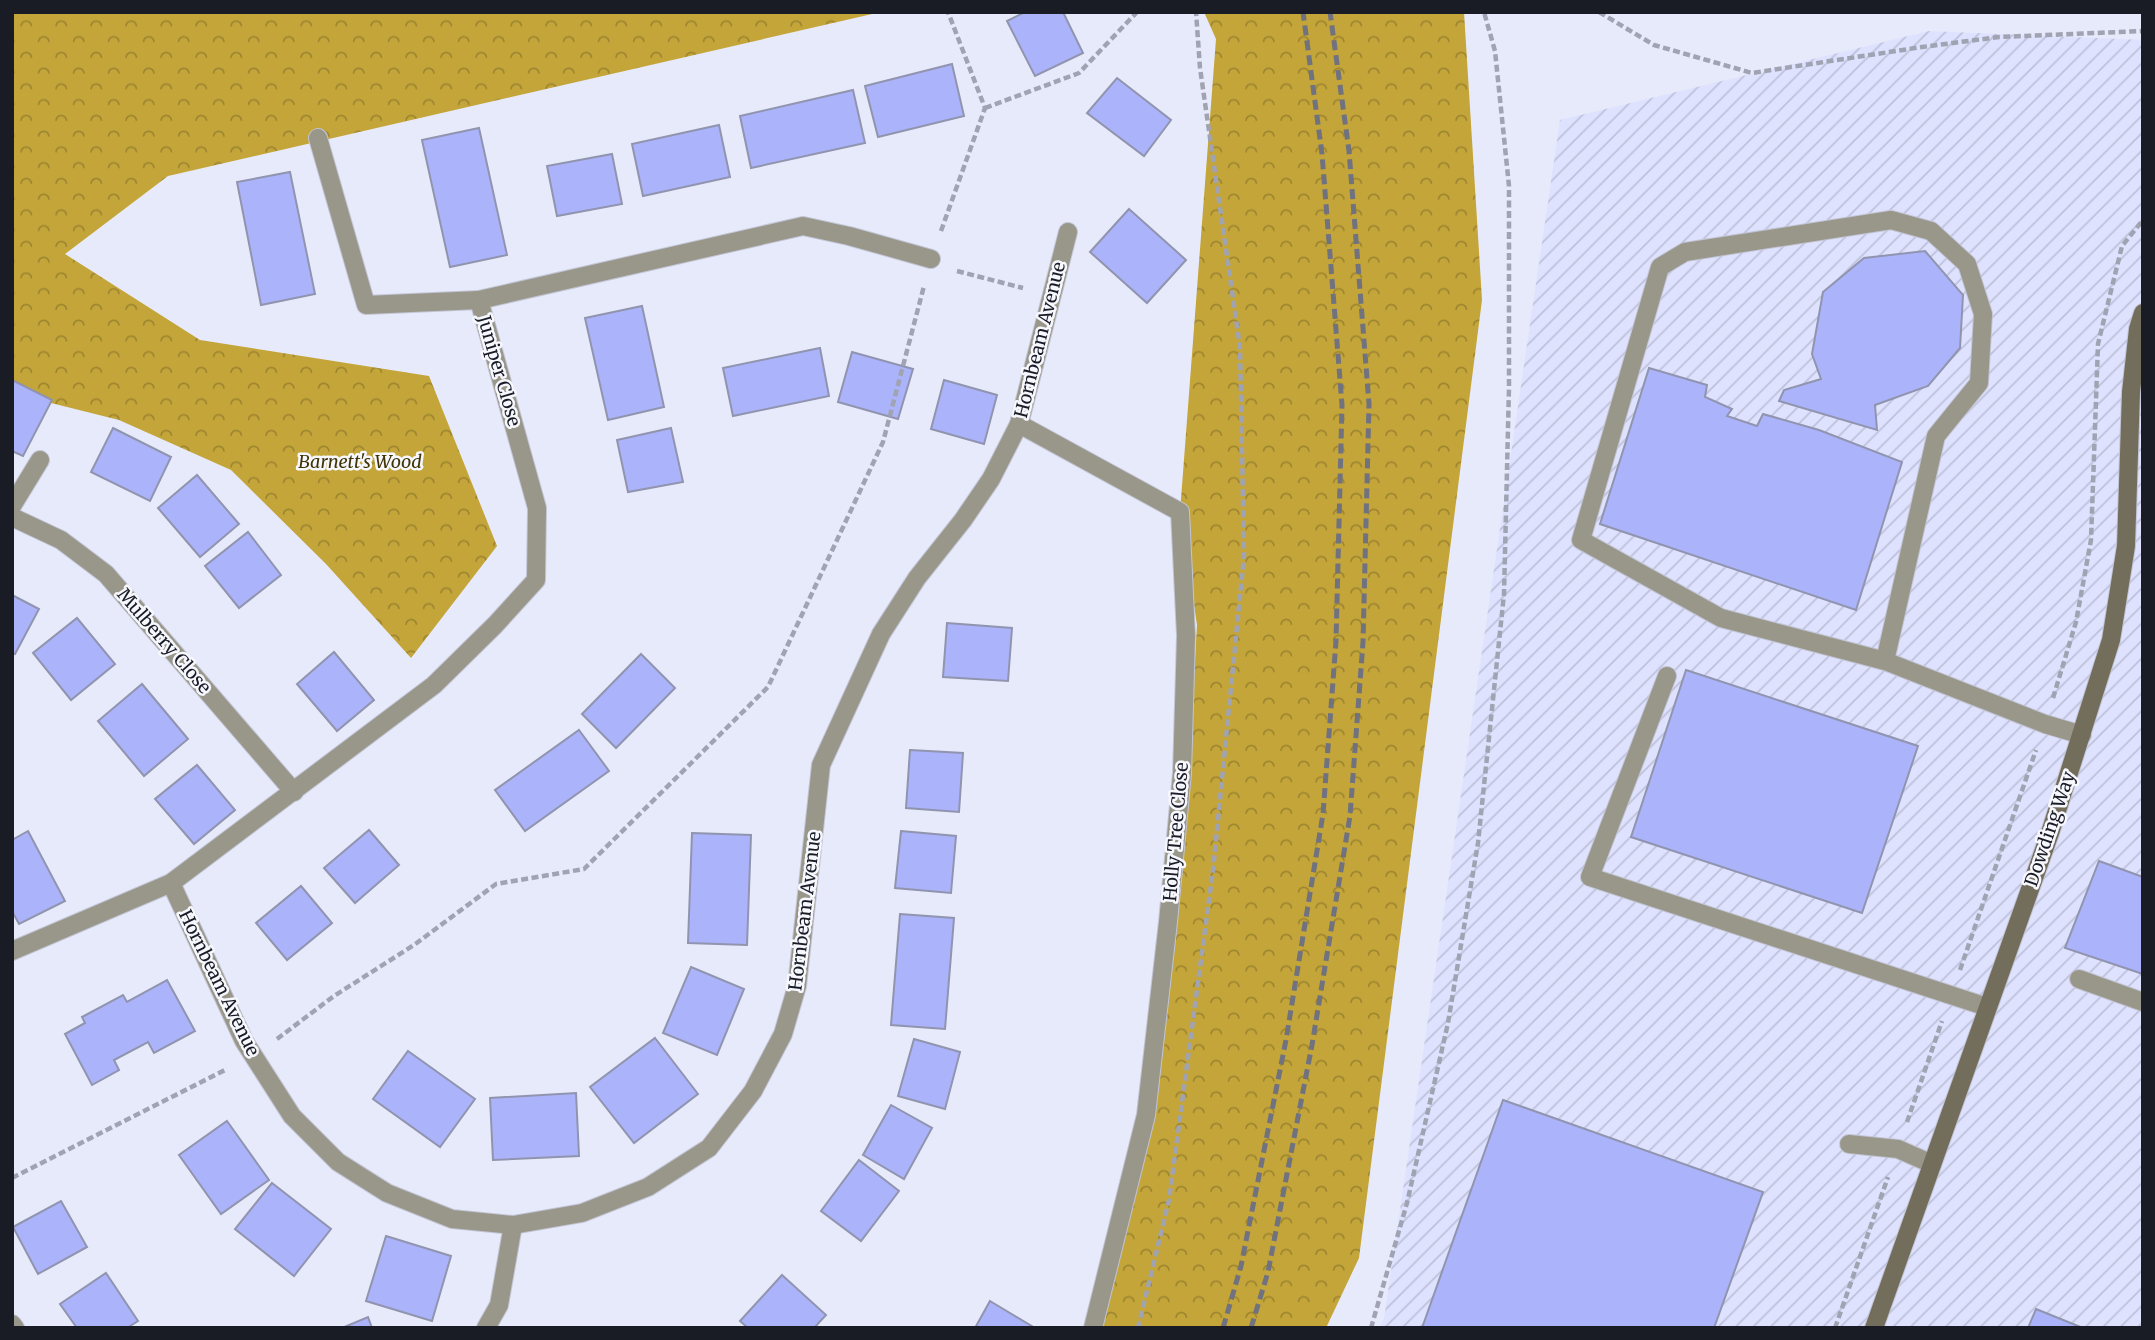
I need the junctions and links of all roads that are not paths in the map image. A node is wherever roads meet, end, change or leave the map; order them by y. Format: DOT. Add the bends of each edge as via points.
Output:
graph roads {
  1 [pos="318,138"];
  2 [pos="1068,232"];
  3 [pos="931,259"];
  4 [pos="479,300"];
  5 [pos="2143,313"];
  6 [pos="1019,424"];
  7 [pos="40,460"];
  8 [pos="12,506"];
  9 [pos="12,517"];
  10 [pos="1885,661"];
  11 [pos="1667,676"];
  12 [pos="2082,735"];
  13 [pos="294,792"];
  14 [pos="171,883"];
  15 [pos="12,951"];
  16 [pos="2079,979"];
  17 [pos="2143,1002"];
  18 [pos="1987,1007"];
  19 [pos="1849,1144"];
  20 [pos="1932,1164"];
  21 [pos="513,1225"];
  22 [pos="486,1328"];
  23 [pos="1093,1328"];
  24 [pos="1874,1328"];
  1 -- 4 [label="street" via="366,305"];
  2 -- 6 [label="street, Hornbeam Avenue"];
  3 -- 4 [label="street, Juniper Close" via="803,226"];
  4 -- 13 [label="street, Juniper Close" via="537,508 536,580 434,685"];
  5 -- 12 [label="street, Dowding Way" via="2131,392 2126,546 2111,640"];
  6 -- 21 [label="street, Hornbeam Avenue" via="992,479 881,634 821,765 797,986 783,1034 754,1091 709,1148 648,1187 582,1213"];
  6 -- 23 [label="street, Holly Tree Close" via="1180,512 1186,636 1182,773 1168,922 1146,1115"];
  7 -- 8 [label="street"];
  9 -- 13 [label="street, Mulberry Close" via="61,540 106,574"];
  10 -- 10 [label="street" via="1721,618 1581,540 1660,267 1685,252 1891,220 1931,231 1968,264 1983,314 1979,383 1936,436"];
  10 -- 12 [label="street"];
  11 -- 18 [label="street" via="1590,877"];
  12 -- 18 [label="street, Dowding Way"];
  13 -- 14 [label="street, Juniper Close"];
  14 -- 15 [label="street, Juniper Close"];
  14 -- 21 [label="street, Hornbeam Avenue" via="244,1041 292,1116 338,1162 387,1193 452,1219"];
  16 -- 17 [label="street"];
  18 -- 20 [label="street, Dowding Way"];
  19 -- 20 [label="street" via="1898,1149"];
  20 -- 24 [label="street, Dowding Way"];
  21 -- 22 [label="street" via="499,1305"];
}
